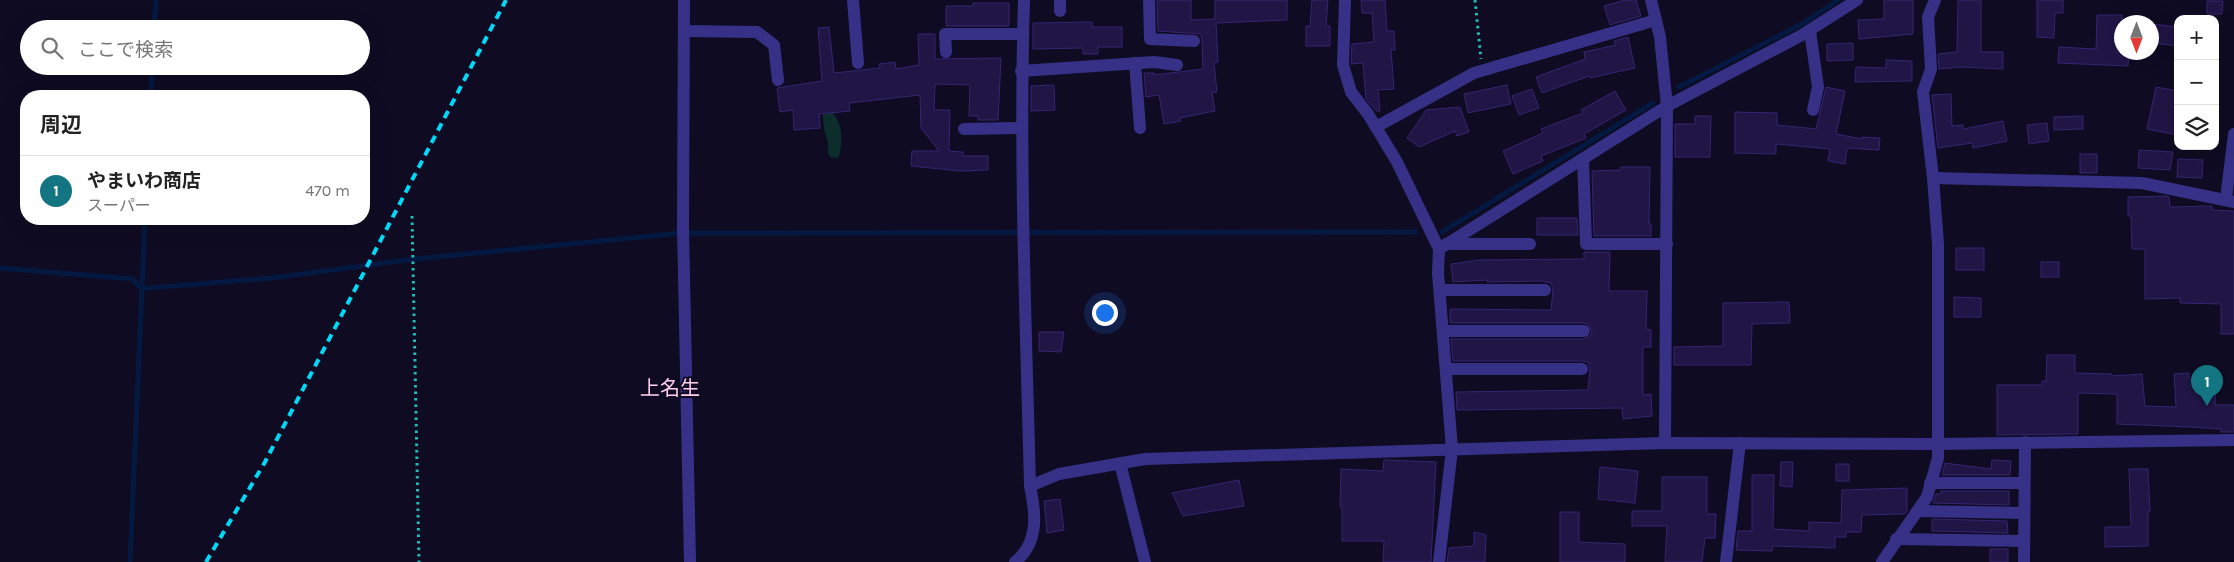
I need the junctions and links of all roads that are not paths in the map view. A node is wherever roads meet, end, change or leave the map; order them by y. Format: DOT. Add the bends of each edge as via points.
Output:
graph roads {
  1 [pos="684,0"];
  2 [pos="853,0"];
  3 [pos="1024,0"];
  4 [pos="1149,0"];
  5 [pos="1345,0"];
  6 [pos="1651,0"];
  7 [pos="1858,0"];
  8 [pos="1935,0"];
  9 [pos="1656,20"];
  10 [pos="1810,30"];
  11 [pos="684,31"];
  12 [pos="1023,34"];
  13 [pos="1194,41"];
  14 [pos="946,52"];
  15 [pos="858,63"];
  16 [pos="1135,63"];
  17 [pos="1177,65"];
  18 [pos="1021,71"];
  19 [pos="778,80"];
  20 [pos="1668,106"];
  21 [pos="1813,110"];
  22 [pos="1376,127"];
  23 [pos="1021,128"];
  24 [pos="1140,128"];
  25 [pos="964,129"];
  26 [pos="2234,134"];
  27 [pos="1583,159"];
  28 [pos="1933,178"];
  29 [pos="2230,200"];
  30 [pos="1530,244"];
  31 [pos="1667,244"];
  32 [pos="1442,246"];
  33 [pos="1440,290"];
  34 [pos="1545,290"];
  35 [pos="1443,331"];
  36 [pos="1584,331"];
  37 [pos="1446,369"];
  38 [pos="1582,370"];
  39 [pos="2234,440"];
  40 [pos="2025,442"];
  41 [pos="1665,443"];
  42 [pos="1740,443"];
  43 [pos="1937,444"];
  44 [pos="1452,449"];
  45 [pos="1120,463"];
  46 [pos="1930,483"];
  47 [pos="2024,483"];
  48 [pos="1030,486"];
  49 [pos="1918,511"];
  50 [pos="2024,513"];
  51 [pos="1896,538"];
  52 [pos="2024,541"];
  53 [pos="690,562"];
  54 [pos="1015,562"];
  55 [pos="1145,562"];
  56 [pos="1439,562"];
  57 [pos="1726,562"];
  58 [pos="1882,562"];
  59 [pos="2024,562"];
  1 -- 11 [label="street"];
  2 -- 15 [label="street"];
  3 -- 12 [label="street"];
  4 -- 13 [label="street" via="1150,39"];
  5 -- 22 [label="street" via="1343,65 1351,92"];
  6 -- 9 [label="street"];
  7 -- 10 [label="street"];
  8 -- 28 [label="street" via="1928,18 1930,69 1923,92"];
  9 -- 20 [label="street"];
  9 -- 22 [label="street" via="1482,71"];
  10 -- 20 [label="street"];
  10 -- 21 [label="street" via="1818,87"];
  11 -- 19 [label="street" via="758,32 774,45"];
  11 -- 53 [label="street" via="683,242"];
  12 -- 14 [label="street" via="945,34"];
  12 -- 18 [label="street"];
  16 -- 17 [label="street"];
  16 -- 18 [label="street"];
  16 -- 24 [label="street"];
  18 -- 23 [label="street"];
  20 -- 27 [label="street"];
  20 -- 31 [label="street"];
  22 -- 32 [label="street"];
  23 -- 25 [label="street"];
  23 -- 48 [label="street"];
  26 -- 29 [label="street"];
  27 -- 31 [label="street" via="1586,244"];
  27 -- 32 [label="street"];
  28 -- 29 [label="street" via="2142,183"];
  28 -- 43 [label="street" via="1938,244"];
  30 -- 32 [label="street"];
  31 -- 41 [label="street"];
  32 -- 33 [label="street"];
  33 -- 34 [label="street"];
  33 -- 35 [label="street"];
  35 -- 36 [label="street"];
  35 -- 37 [label="street"];
  37 -- 38 [label="street"];
  37 -- 44 [label="street"];
  39 -- 40 [label="street"];
  40 -- 43 [label="street"];
  40 -- 47 [label="street"];
  41 -- 42 [label="street"];
  41 -- 44 [label="street"];
  42 -- 43 [label="street"];
  42 -- 57 [label="street"];
  43 -- 46 [label="street" via="1938,458"];
  44 -- 45 [label="street" via="1145,459"];
  44 -- 56 [label="street"];
  45 -- 48 [label="street" via="1059,474"];
  45 -- 55 [label="street"];
  46 -- 47 [label="street"];
  46 -- 49 [label="street" via="1927,497"];
  47 -- 50 [label="street"];
  48 -- 54 [label="street" via="1036,515 1033,533 1029,546"];
  49 -- 50 [label="street"];
  49 -- 51 [label="street"];
  50 -- 52 [label="street"];
  51 -- 52 [label="street"];
  51 -- 58 [label="street"];
  52 -- 59 [label="street"];
}
